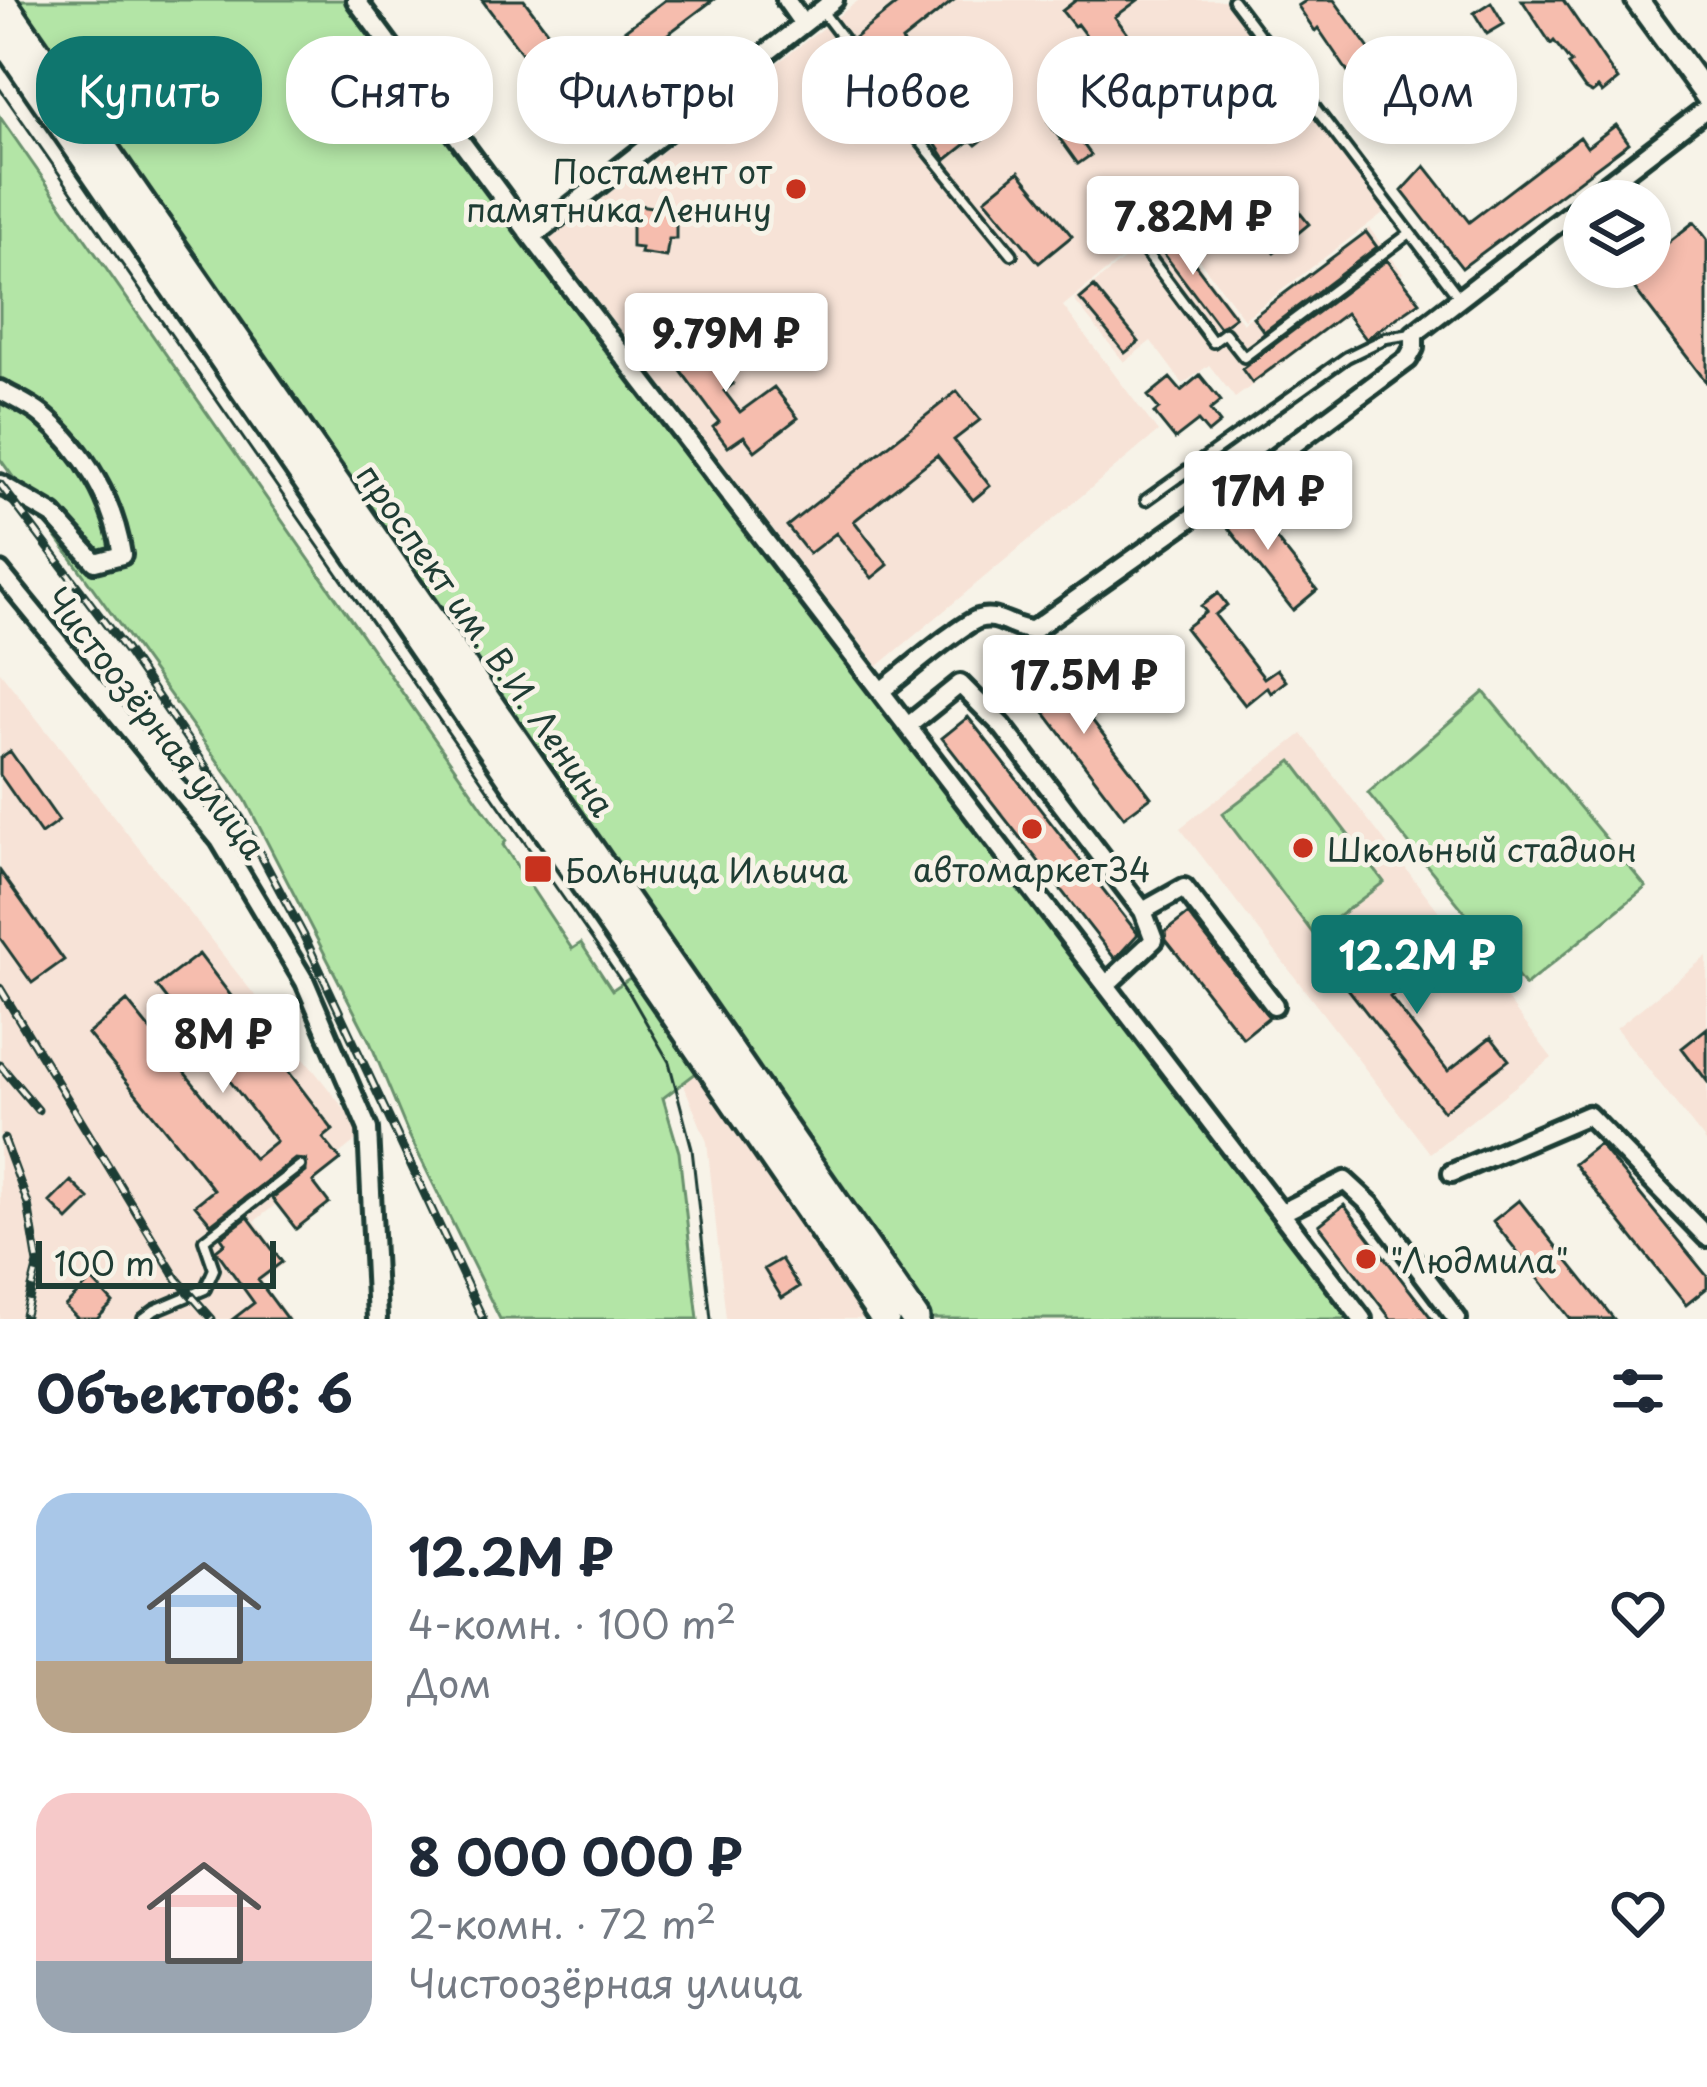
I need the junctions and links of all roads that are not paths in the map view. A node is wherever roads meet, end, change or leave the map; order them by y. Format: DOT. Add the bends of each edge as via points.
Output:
graph roads {
  1 [pos="0,0"];
  2 [pos="356,0"];
  3 [pos="786,0"];
  4 [pos="1234,0"];
  5 [pos="1637,0"];
  6 [pos="828,5"];
  7 [pos="803,24"];
  8 [pos="0,33"];
  9 [pos="1707,96"];
  10 [pos="1707,108"];
  11 [pos="1614,180"];
  12 [pos="1563,219"];
  13 [pos="1410,233"];
  14 [pos="532,237"];
  15 [pos="1145,251"];
  16 [pos="1012,254"];
  17 [pos="1460,298"];
  18 [pos="1414,334"];
  19 [pos="0,390"];
  20 [pos="0,484"];
  21 [pos="1146,500"];
  22 [pos="0,572"];
  23 [pos="882,690"];
  24 [pos="909,725"];
  25 [pos="1143,911"];
  26 [pos="1107,985"];
  27 [pos="1274,1005"];
  28 [pos="299,1166"];
  29 [pos="1452,1173"];
  30 [pos="1281,1213"];
  31 [pos="1707,1237"];
  32 [pos="143,1319"];
  33 [pos="377,1319"];
  34 [pos="885,1319"];
  35 [pos="915,1319"];
  36 [pos="1362,1319"];
  37 [pos="1457,1319"];
  1 -- 35 [label="main road, проспект им. В.И. Ленина"];
  2 -- 14 [label="street"];
  3 -- 7 [label="street"];
  4 -- 13 [label="lane"];
  5 -- 9 [label="street"];
  6 -- 7 [label="street"];
  6 -- 16 [label="lane" via="881,89 877,107 895,131 912,131"];
  7 -- 14 [label="street"];
  8 -- 34 [label="main road, проспект им. В.И. Ленина"];
  10 -- 11 [label="street"];
  12 -- 17 [label="street"];
  13 -- 15 [label="lane" via="1244,357 1226,333 1213,342"];
  13 -- 17 [label="lane"];
  14 -- 23 [label="street"];
  17 -- 18 [label="street"];
  18 -- 21 [label="lane" via="1347,357"];
  18 -- 23 [label="street" via="1408,359 1033,630 978,619"];
  19 -- 20 [label="street" via="41,414 94,476 117,521 122,555 94,562 53,514"];
  22 -- 33 [label="street, Чистоозёрная улица" via="220,840 305,982 368,1129"];
  23 -- 24 [label="street"];
  24 -- 25 [label="street" via="960,683"];
  24 -- 26 [label="street"];
  25 -- 26 [label="street" via="1154,940"];
  25 -- 27 [label="street" via="1184,889"];
  26 -- 30 [label="street"];
  28 -- 32 [label="lane" via="205,1240 214,1269 206,1289"];
  29 -- 31 [label="street" via="1588,1115"];
  30 -- 36 [label="street"];
  30 -- 37 [label="street" via="1345,1181"];
}
